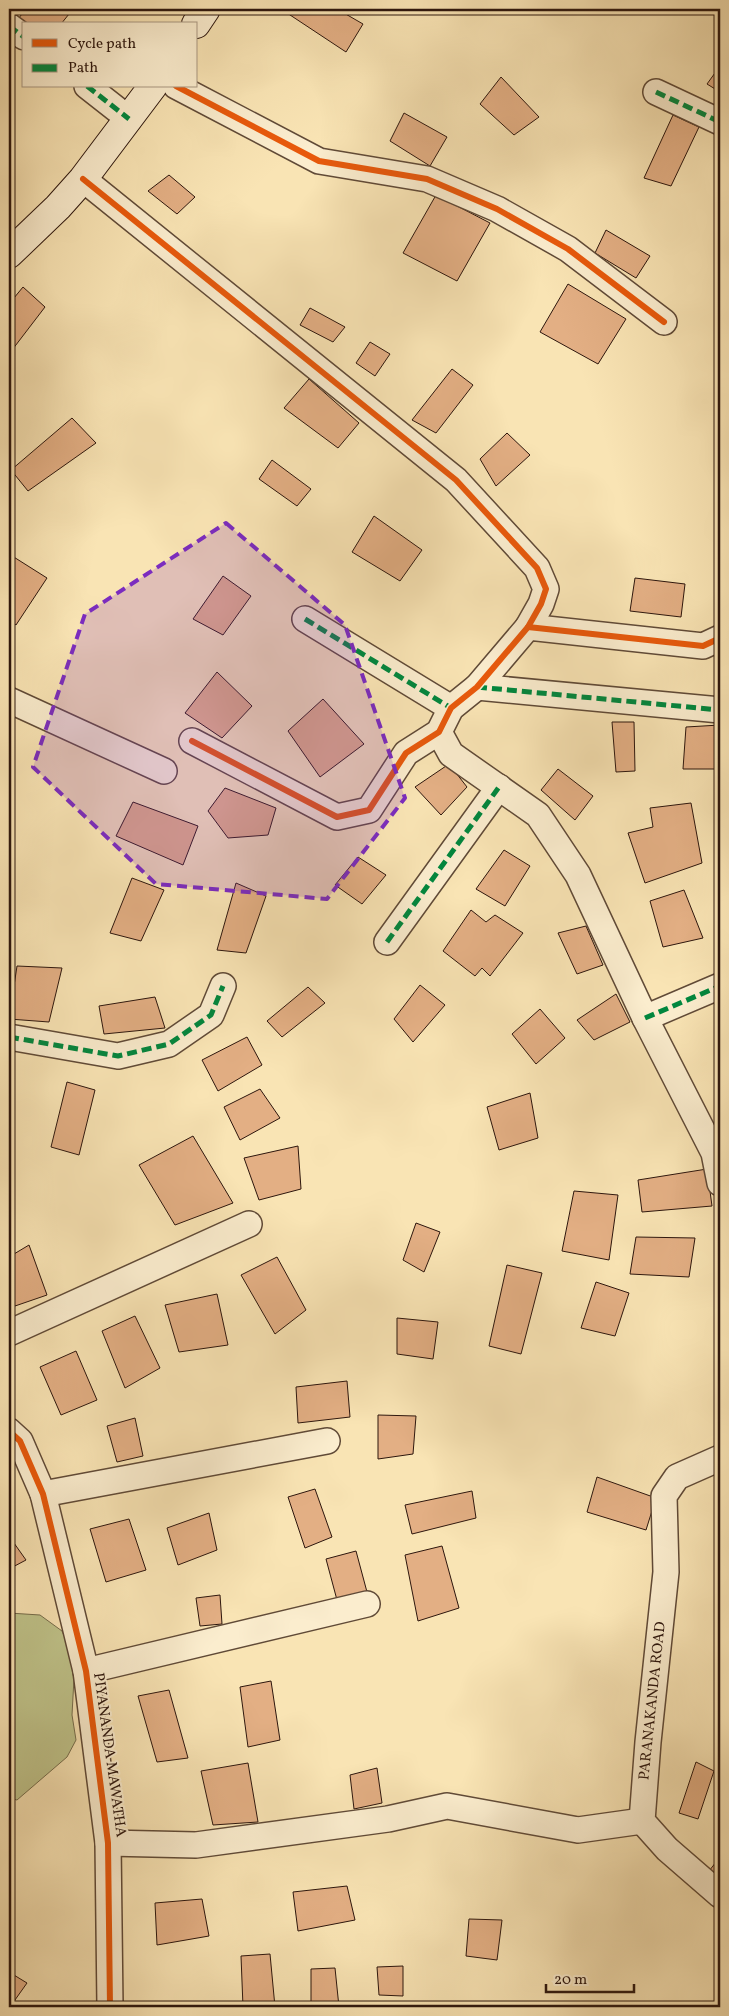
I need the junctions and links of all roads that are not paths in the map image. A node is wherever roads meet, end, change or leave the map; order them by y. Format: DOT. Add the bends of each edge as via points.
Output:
graph roads {
  1 [pos="206,9"];
  2 [pos="197,22"];
  3 [pos="9,26"];
  4 [pos="22,36"];
  5 [pos="90,88"];
  6 [pos="152,88"];
  7 [pos="180,88"];
  8 [pos="656,92"];
  9 [pos="129,119"];
  10 [pos="720,122"];
  11 [pos="84,179"];
  12 [pos="9,254"];
  13 [pos="664,322"];
  14 [pos="305,619"];
  15 [pos="528,627"];
  16 [pos="720,638"];
  17 [pos="477,687"];
  18 [pos="9,700"];
  19 [pos="451,708"];
  20 [pos="720,710"];
  21 [pos="439,732"];
  22 [pos="192,742"];
  23 [pos="164,771"];
  24 [pos="499,787"];
  25 [pos="387,942"];
  26 [pos="223,986"];
  27 [pos="720,986"];
  28 [pos="645,1018"];
  29 [pos="9,1037"];
  30 [pos="720,1183"];
  31 [pos="249,1224"];
  32 [pos="9,1333"];
  33 [pos="9,1430"];
  34 [pos="327,1441"];
  35 [pos="720,1458"];
  36 [pos="43,1494"];
  37 [pos="367,1604"];
  38 [pos="86,1671"];
  39 [pos="642,1822"];
  40 [pos="108,1843"];
  41 [pos="720,1895"];
  42 [pos="110,2007"];
  1 -- 2 [label="street"];
  3 -- 4 [label="street"];
  5 -- 9 [label="street"];
  6 -- 9 [label="street"];
  7 -- 13 [label="street" via="319,161 428,179 497,209 568,249"];
  8 -- 10 [label="street"];
  9 -- 11 [label="street"];
  11 -- 12 [label="street"];
  11 -- 15 [label="street" via="456,480 537,568 546,589 542,604"];
  14 -- 19 [label="street"];
  15 -- 16 [label="street" via="703,646"];
  15 -- 17 [label="street"];
  17 -- 19 [label="street"];
  17 -- 20 [label="street"];
  18 -- 23 [label="street"];
  19 -- 21 [label="street"];
  21 -- 22 [label="street" via="406,754 369,810 337,817"];
  21 -- 24 [label="street" via="452,754"];
  24 -- 25 [label="street"];
  24 -- 28 [label="street" via="538,815 578,875"];
  26 -- 29 [label="street" via="211,1015 169,1044 118,1056"];
  27 -- 28 [label="street"];
  28 -- 30 [label="street" via="714,1153"];
  31 -- 32 [label="street"];
  33 -- 36 [label="street, PIYANANDA MAWATHA" via="20,1441"];
  34 -- 36 [label="street"];
  35 -- 39 [label="street, PARANAKANDA ROAD" via="677,1477 664,1496 666,1572"];
  36 -- 38 [label="street, PIYANANDA MAWATHA"];
  37 -- 38 [label="street"];
  38 -- 40 [label="street, PIYANANDA MAWATHA"];
  39 -- 40 [label="street" via="578,1830 447,1806 388,1819 196,1845"];
  39 -- 41 [label="street" via="667,1849"];
  40 -- 42 [label="street, PIYANANDA MAWATHA"];
}
